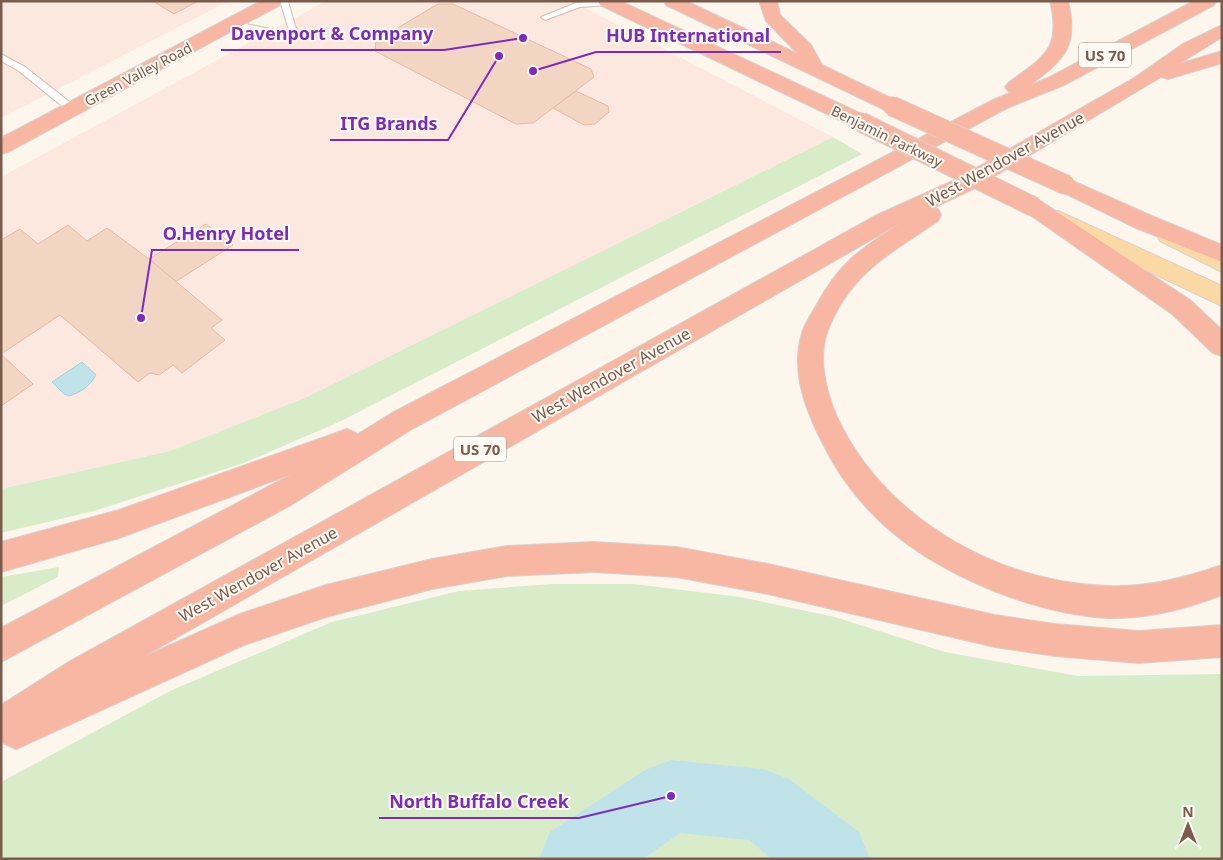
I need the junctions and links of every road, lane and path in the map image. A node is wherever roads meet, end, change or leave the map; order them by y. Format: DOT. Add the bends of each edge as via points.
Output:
graph roads {
  1 [pos="274,1"];
  2 [pos="284,1"];
  3 [pos="672,1"];
  4 [pos="768,1"];
  5 [pos="1060,1"];
  6 [pos="1208,1"];
  7 [pos="608,2"];
  8 [pos="545,17"];
  9 [pos="230,24"];
  10 [pos="1222,30"];
  11 [pos="1,57"];
  12 [pos="1222,58"];
  13 [pos="813,68"];
  14 [pos="1141,82"];
  15 [pos="1000,104"];
  16 [pos="72,109"];
  17 [pos="1,147"];
  18 [pos="965,184"];
  19 [pos="1034,207"];
  20 [pos="1144,222"];
  21 [pos="1222,254"];
  22 [pos="1222,264"];
  23 [pos="1222,298"];
  24 [pos="1222,346"];
  25 [pos="402,420"];
  26 [pos="1,557"];
  27 [pos="1222,580"];
  28 [pos="1222,641"];
  29 [pos="1,646"];
  30 [pos="1,725"];
  31 [pos="1,738"];
  1 -- 9 [label="highway, Green Valley Road"];
  2 -- 9 [label="lane" via="297,37"];
  3 -- 13 [label="highway, Benjamin Parkway"];
  4 -- 13 [label="highway" via="772,17 805,49"];
  5 -- 15 [label="highway" via="1066,32 1056,53 1044,66 1009,91"];
  6 -- 15 [label="highway, US 70" via="1057,80"];
  7 -- 8 [label="lane" via="579,5"];
  7 -- 19 [label="highway, Benjamin Parkway, bridge"];
  9 -- 16 [label="highway, Green Valley Road"];
  10 -- 14 [label="highway, West Wendover Avenue / US 70" via="1189,48"];
  11 -- 16 [label="lane"];
  12 -- 14 [label="highway"];
  13 -- 20 [label="highway, Benjamin Parkway, bridge"];
  14 -- 18 [label="highway, West Wendover Avenue / US 70"];
  15 -- 25 [label="highway, US 70"];
  16 -- 17 [label="highway, Green Valley Road"];
  18 -- 27 [label="highway" via="930,216 877,251 848,275 815,331 812,382 840,452 867,489 912,531 952,556 998,578 1054,595 1107,602 1156,599 1197,590"];
  18 -- 30 [label="highway, West Wendover Avenue / US 70" via="885,221 80,674"];
  19 -- 23 [label="main road, Benjamin Parkway"];
  19 -- 24 [label="highway" via="1181,307"];
  20 -- 21 [label="highway"];
  20 -- 22 [label="main road, Benjamin Parkway"];
  25 -- 26 [label="highway" via="119,524"];
  25 -- 29 [label="highway, US 70" via="281,496"];
  28 -- 31 [label="highway" via="1140,647 1055,640 995,631 676,562 594,557 506,561 432,574 326,601 240,630"];
}
